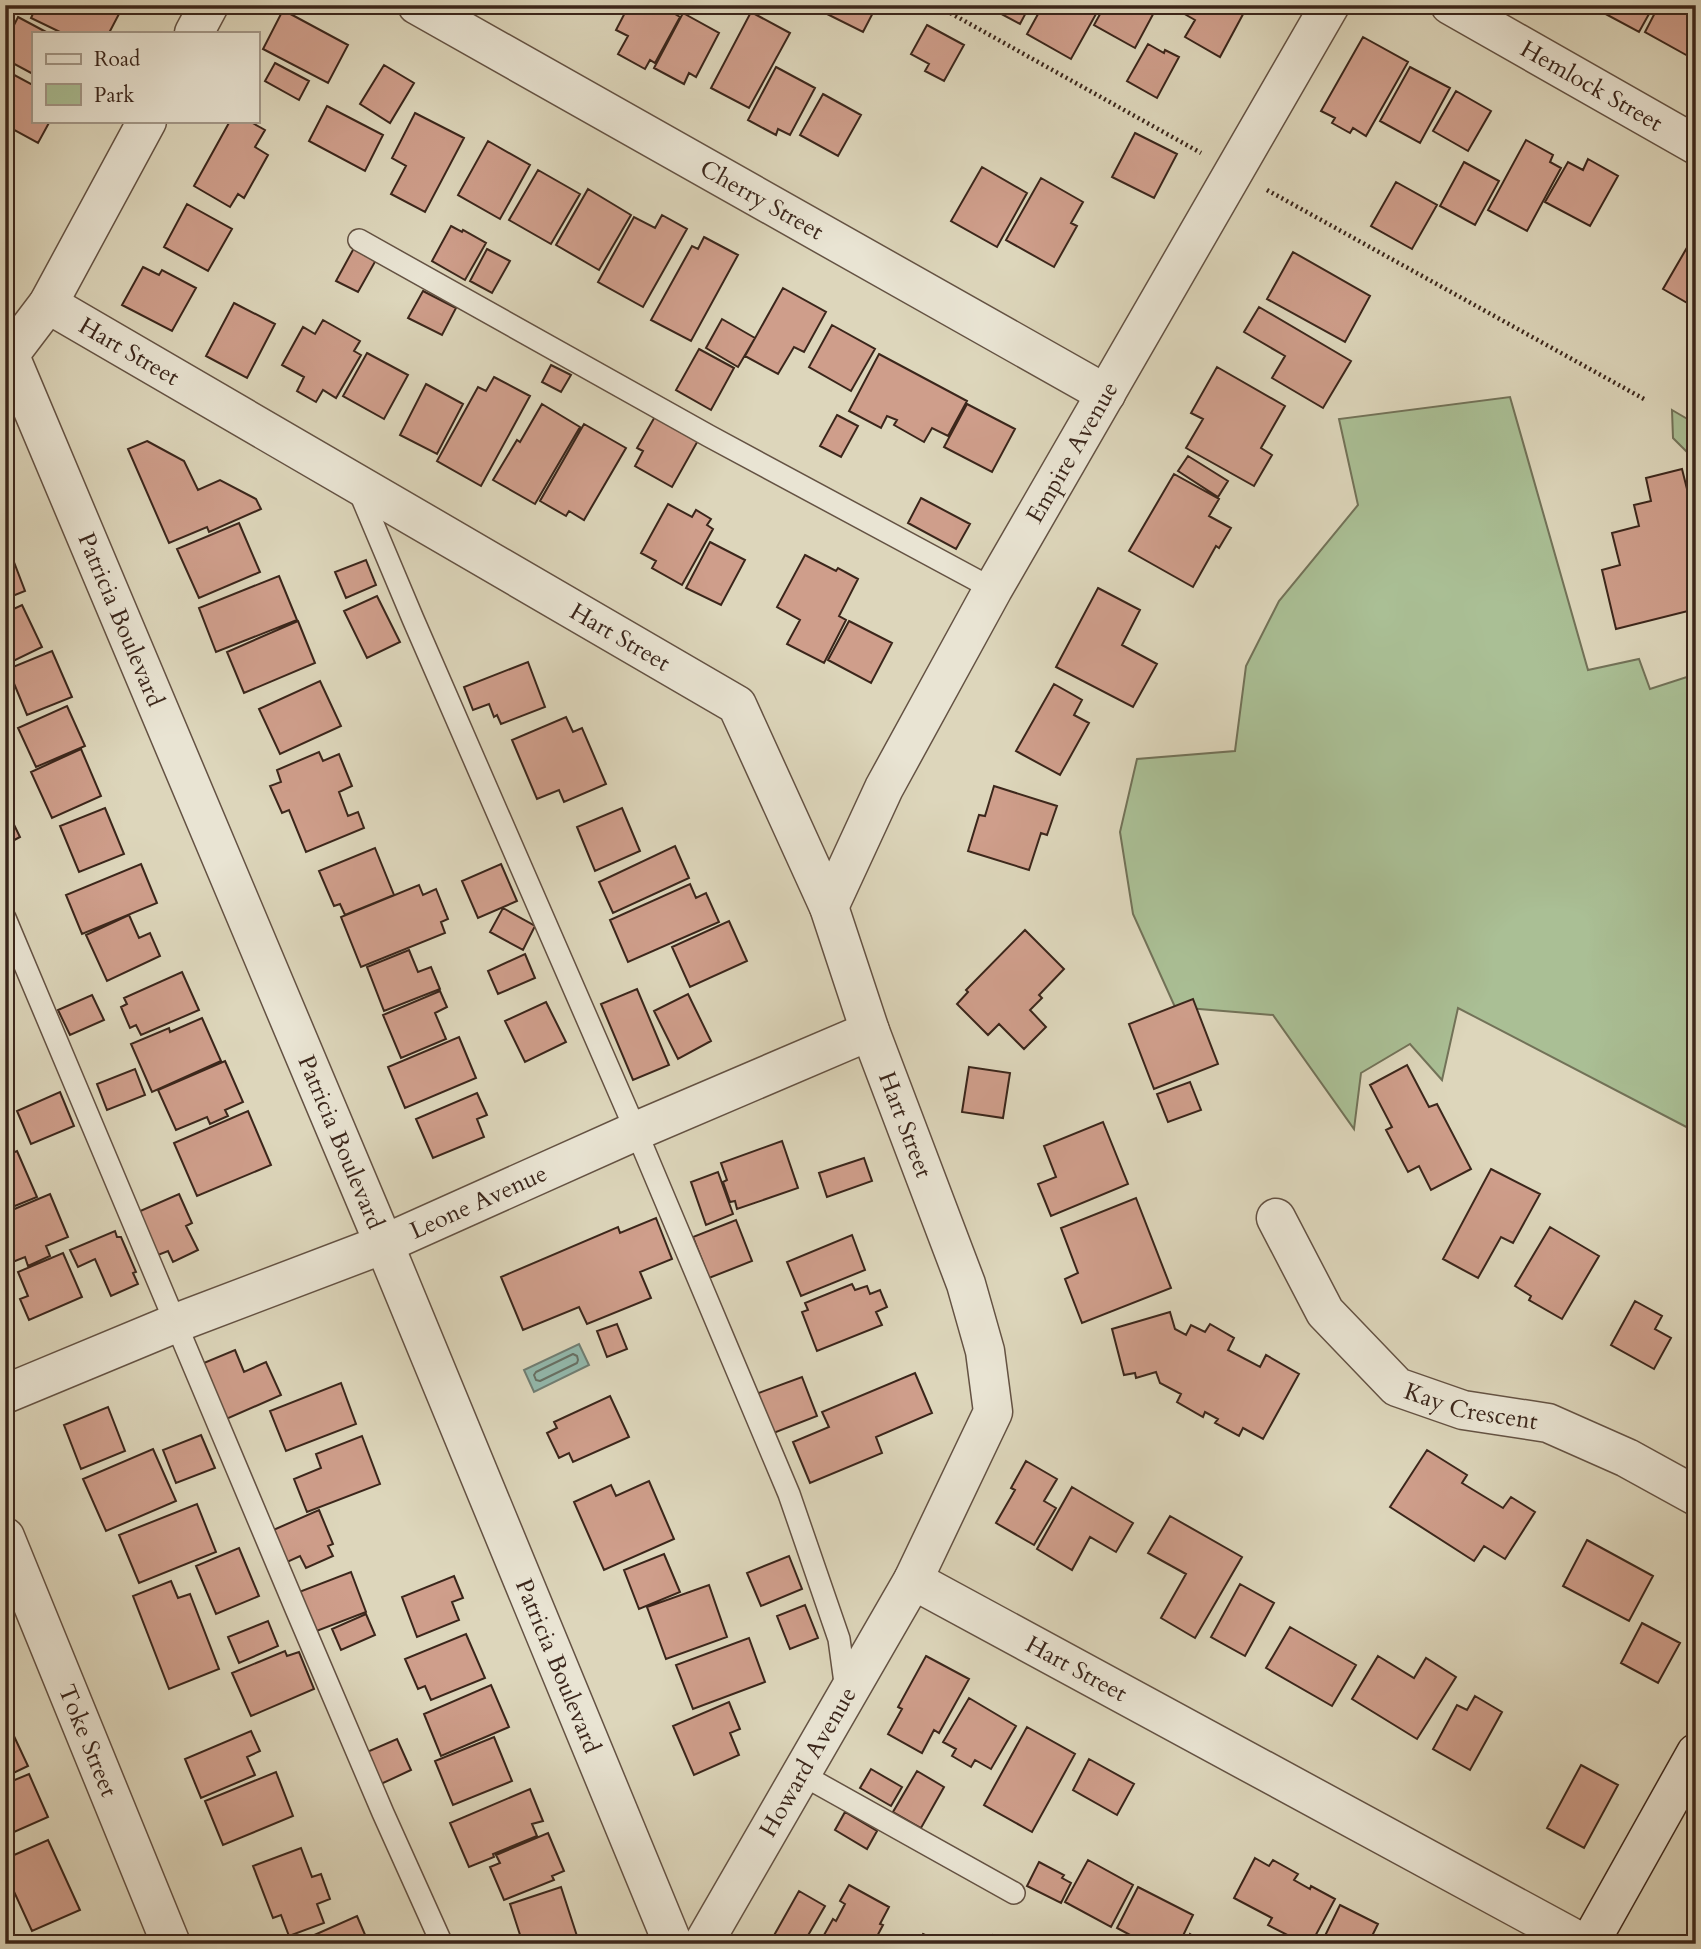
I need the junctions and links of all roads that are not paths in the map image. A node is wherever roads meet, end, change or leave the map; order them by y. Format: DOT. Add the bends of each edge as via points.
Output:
graph roads {
  1 [pos="209,5"];
  2 [pos="417,5"];
  3 [pos="1330,5"];
  4 [pos="1450,5"];
  5 [pos="195,32"];
  6 [pos="146,122"];
  7 [pos="1696,145"];
  8 [pos="359,240"];
  9 [pos="48,304"];
  10 [pos="8,349"];
  11 [pos="1106,394"];
  12 [pos="356,484"];
  13 [pos="993,589"];
  14 [pos="829,907"];
  15 [pos="5,918"];
  16 [pos="870,1031"];
  17 [pos="636,1131"];
  18 [pos="1276,1218"];
  19 [pos="384,1244"];
  20 [pos="176,1323"];
  21 [pos="5,1394"];
  22 [pos="1696,1496"];
  23 [pos="5,1537"];
  24 [pos="913,1580"];
  25 [pos="847,1695"];
  26 [pos="1696,1754"];
  27 [pos="801,1774"];
  28 [pos="1014,1893"];
  29 [pos="172,1944"];
  30 [pos="442,1944"];
  31 [pos="673,1944"];
  32 [pos="703,1944"];
  33 [pos="1586,1944"];
  1 -- 5 [label="street"];
  2 -- 11 [label="street, Cherry Street"];
  3 -- 11 [label="street, Empire Avenue"];
  4 -- 7 [label="street, Hemlock Street"];
  6 -- 9 [label="street"];
  8 -- 13 [label="lane"];
  9 -- 10 [label="street"];
  9 -- 12 [label="street, Hart Street"];
  10 -- 19 [label="street, Patricia Boulevard"];
  11 -- 13 [label="street, Empire Avenue"];
  12 -- 14 [label="street, Hart Street" via="737,705"];
  12 -- 17 [label="lane"];
  13 -- 14 [label="street, Empire Avenue" via="884,788"];
  14 -- 16 [label="street, Hart Street"];
  15 -- 20 [label="lane"];
  16 -- 17 [label="street, Leone Avenue"];
  16 -- 24 [label="street, Hart Street" via="966,1284 985,1351 993,1412"];
  17 -- 19 [label="street, Leone Avenue"];
  17 -- 25 [label="lane" via="789,1494 839,1639"];
  18 -- 22 [label="street, Kay Crescent" via="1325,1312 1397,1387 1463,1410 1548,1423 1627,1458"];
  19 -- 20 [label="street, Leone Avenue"];
  19 -- 31 [label="street, Patricia Boulevard"];
  20 -- 21 [label="street, Leone Avenue"];
  20 -- 30 [label="lane"];
  23 -- 29 [label="street, Toke Street"];
  24 -- 25 [label="street, Howard Avenue"];
  24 -- 33 [label="street, Hart Street"];
  25 -- 27 [label="street, Howard Avenue"];
  26 -- 33 [label="street"];
  27 -- 28 [label="lane"];
  27 -- 32 [label="street, Howard Avenue"];
}
